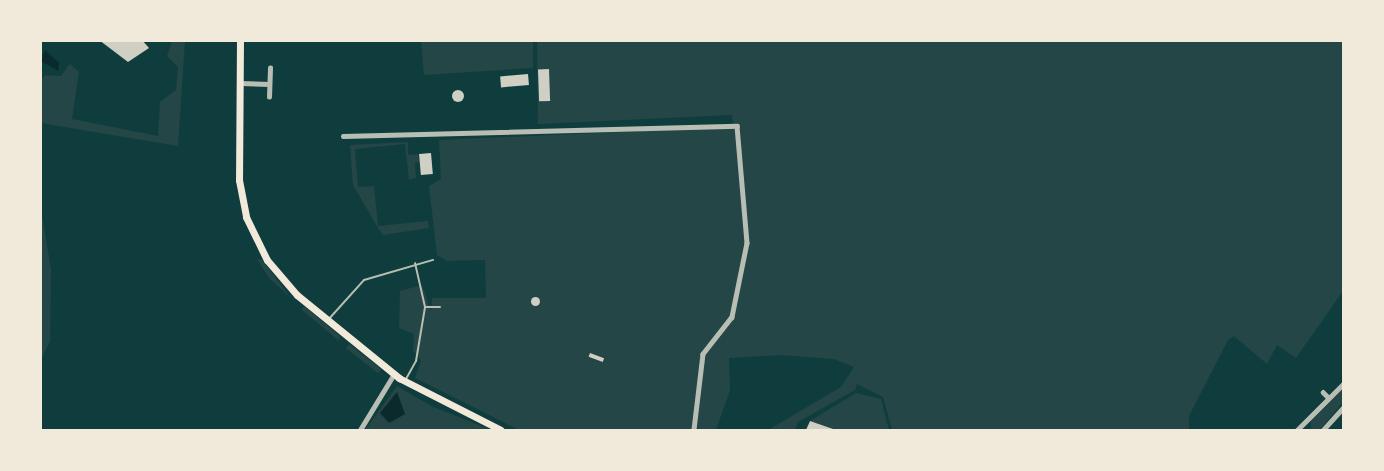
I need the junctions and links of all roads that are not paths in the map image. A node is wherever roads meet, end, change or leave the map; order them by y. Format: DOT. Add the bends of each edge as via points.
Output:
graph roads {
  1 [pos="240,40"];
  2 [pos="270,68"];
  3 [pos="240,83"];
  4 [pos="269,84"];
  5 [pos="269,97"];
  6 [pos="343,136"];
  7 [pos="433,260"];
  8 [pos="415,263"];
  9 [pos="425,307"];
  10 [pos="440,307"];
  11 [pos="328,320"];
  12 [pos="394,374"];
  13 [pos="405,382"];
  14 [pos="1344,383"];
  15 [pos="1323,392"];
  16 [pos="1329,399"];
  17 [pos="1344,407"];
  18 [pos="360,430"];
  19 [pos="501,430"];
  20 [pos="694,430"];
  21 [pos="1298,430"];
  22 [pos="1323,430"];
  1 -- 3 [label="main road"];
  2 -- 4 [label="street"];
  3 -- 4 [label="street"];
  3 -- 11 [label="main road" via="239,180 246,217 278,274"];
  4 -- 5 [label="street"];
  6 -- 20 [label="street" via="737,126 747,243 732,317 703,354"];
  7 -- 8 [label="lane"];
  8 -- 9 [label="lane"];
  8 -- 11 [label="lane" via="364,280"];
  9 -- 10 [label="lane"];
  9 -- 13 [label="lane" via="416,361"];
  11 -- 12 [label="main road"];
  12 -- 13 [label="main road"];
  12 -- 18 [label="street"];
  13 -- 19 [label="main road"];
  14 -- 16 [label="street"];
  15 -- 16 [label="street"];
  16 -- 21 [label="street"];
  17 -- 22 [label="street"];
}
